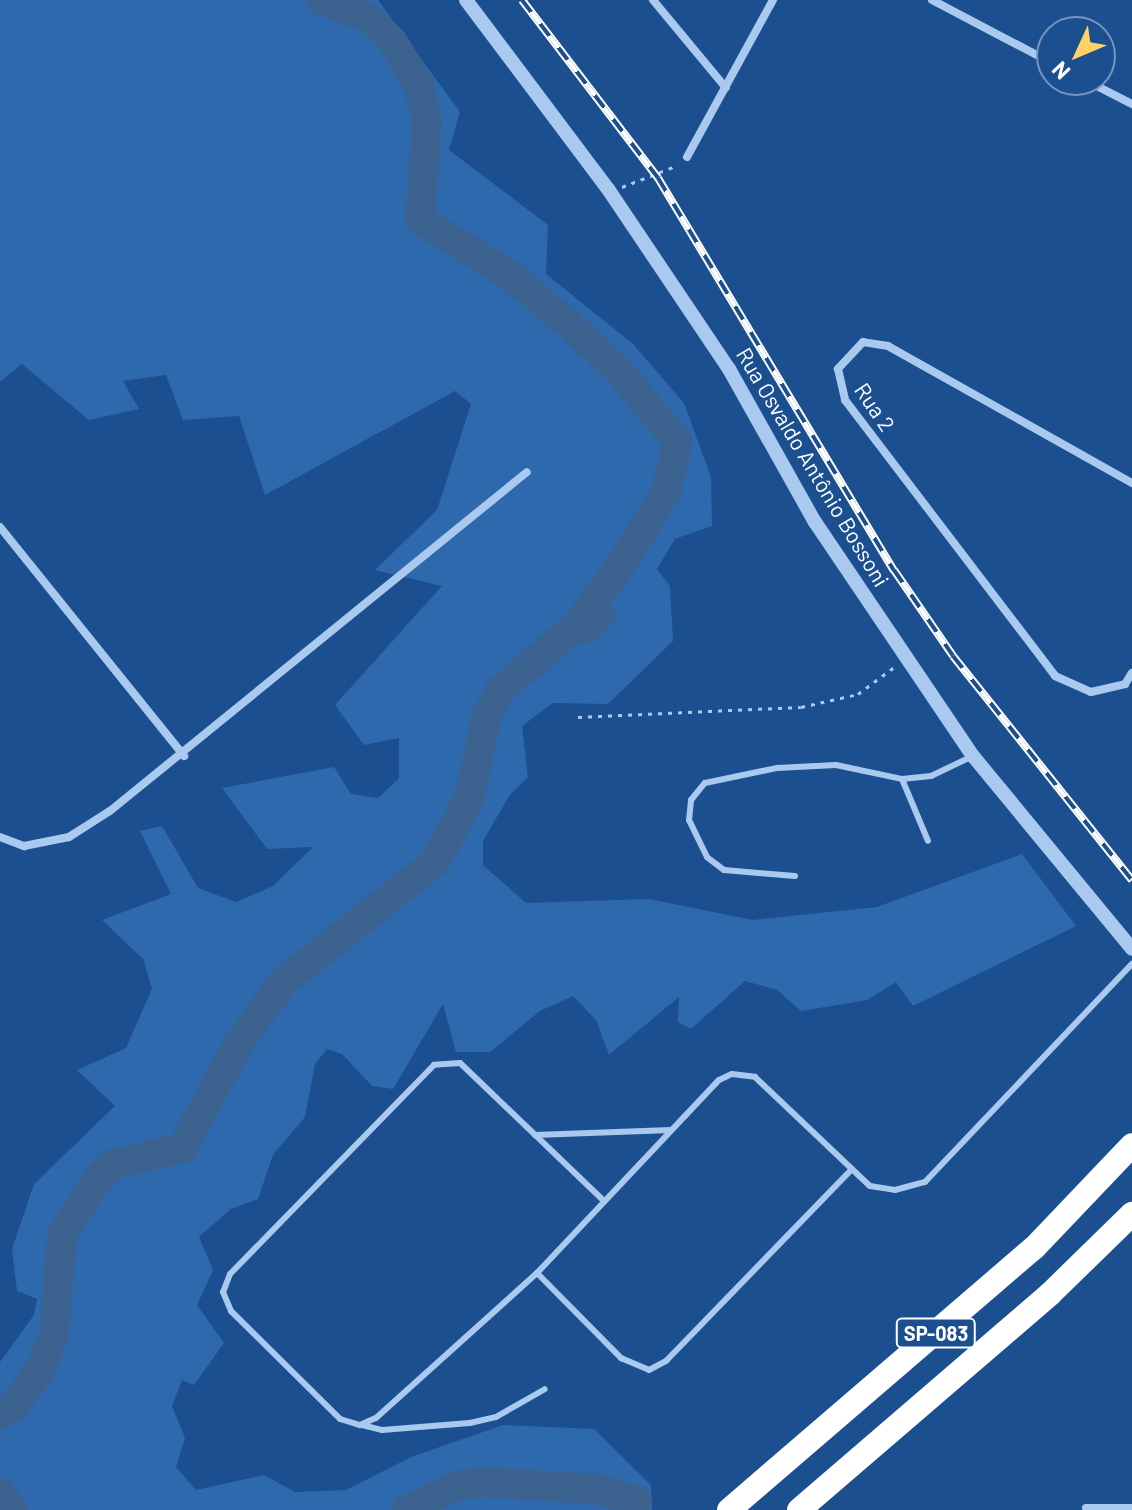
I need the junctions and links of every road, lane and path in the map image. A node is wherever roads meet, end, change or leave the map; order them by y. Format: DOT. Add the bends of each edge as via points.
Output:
graph roads {
  1 [pos="466,0"];
  2 [pos="653,0"];
  3 [pos="773,0"];
  4 [pos="932,0"];
  5 [pos="1036,55"];
  6 [pos="726,88"];
  7 [pos="687,157"];
  8 [pos="608,189"];
  9 [pos="527,472"];
  10 [pos="1132,483"];
  11 [pos="0,527"];
  12 [pos="907,659"];
  13 [pos="1132,673"];
  14 [pos="578,717"];
  15 [pos="184,756"];
  16 [pos="973,756"];
  17 [pos="902,779"];
  18 [pos="0,837"];
  19 [pos="928,841"];
  20 [pos="795,876"];
  21 [pos="1132,949"];
  22 [pos="1132,964"];
  23 [pos="671,1130"];
  24 [pos="535,1135"];
  25 [pos="1132,1145"];
  26 [pos="850,1171"];
  27 [pos="604,1201"];
  28 [pos="1132,1214"];
  29 [pos="537,1273"];
  30 [pos="545,1389"];
  31 [pos="360,1425"];
  32 [pos="1086,1508"];
  33 [pos="1132,1508"];
  34 [pos="729,1510"];
  35 [pos="799,1510"];
  1 -- 8 [label="street, Rua Osvaldo Antônio Bossoni"];
  2 -- 6 [label="street"];
  3 -- 6 [label="street"];
  4 -- 5 [label="street"];
  6 -- 7 [label="street"];
  7 -- 8 [label="path" via="658,178"];
  8 -- 12 [label="street, Rua Osvaldo Antônio Bossoni" via="729,369 815,522"];
  9 -- 15 [label="street"];
  10 -- 13 [label="street, Rua 2" via="888,346 863,342 838,369 845,400 1055,676 1082,691 1125,684"];
  11 -- 15 [label="street"];
  12 -- 14 [label="path" via="858,694 801,707"];
  12 -- 16 [label="street, Rua Osvaldo Antônio Bossoni"];
  15 -- 18 [label="street" via="69,837 24,846"];
  16 -- 17 [label="lane" via="931,776"];
  16 -- 21 [label="street, Rua Osvaldo Antônio Bossoni"];
  17 -- 19 [label="lane"];
  17 -- 20 [label="lane" via="836,765 777,768 705,783 691,800 689,820 707,857 724,870"];
  22 -- 26 [label="lane" via="925,1182 895,1190 870,1186"];
  23 -- 24 [label="lane"];
  23 -- 26 [label="lane" via="719,1080 732,1074 755,1077"];
  23 -- 27 [label="lane"];
  24 -- 27 [label="lane"];
  24 -- 31 [label="lane" via="460,1063 434,1065 230,1274 223,1292 231,1311 340,1419"];
  25 -- 34 [label="highway, SP-083" via="1034,1248"];
  26 -- 29 [label="lane" via="666,1361 649,1370 621,1358"];
  27 -- 29 [label="lane"];
  28 -- 35 [label="highway, SP-083" via="1050,1294"];
  29 -- 31 [label="lane" via="376,1418"];
  30 -- 31 [label="lane" via="496,1417 470,1423 382,1430"];
  32 -- 33 [label="street"];
}
